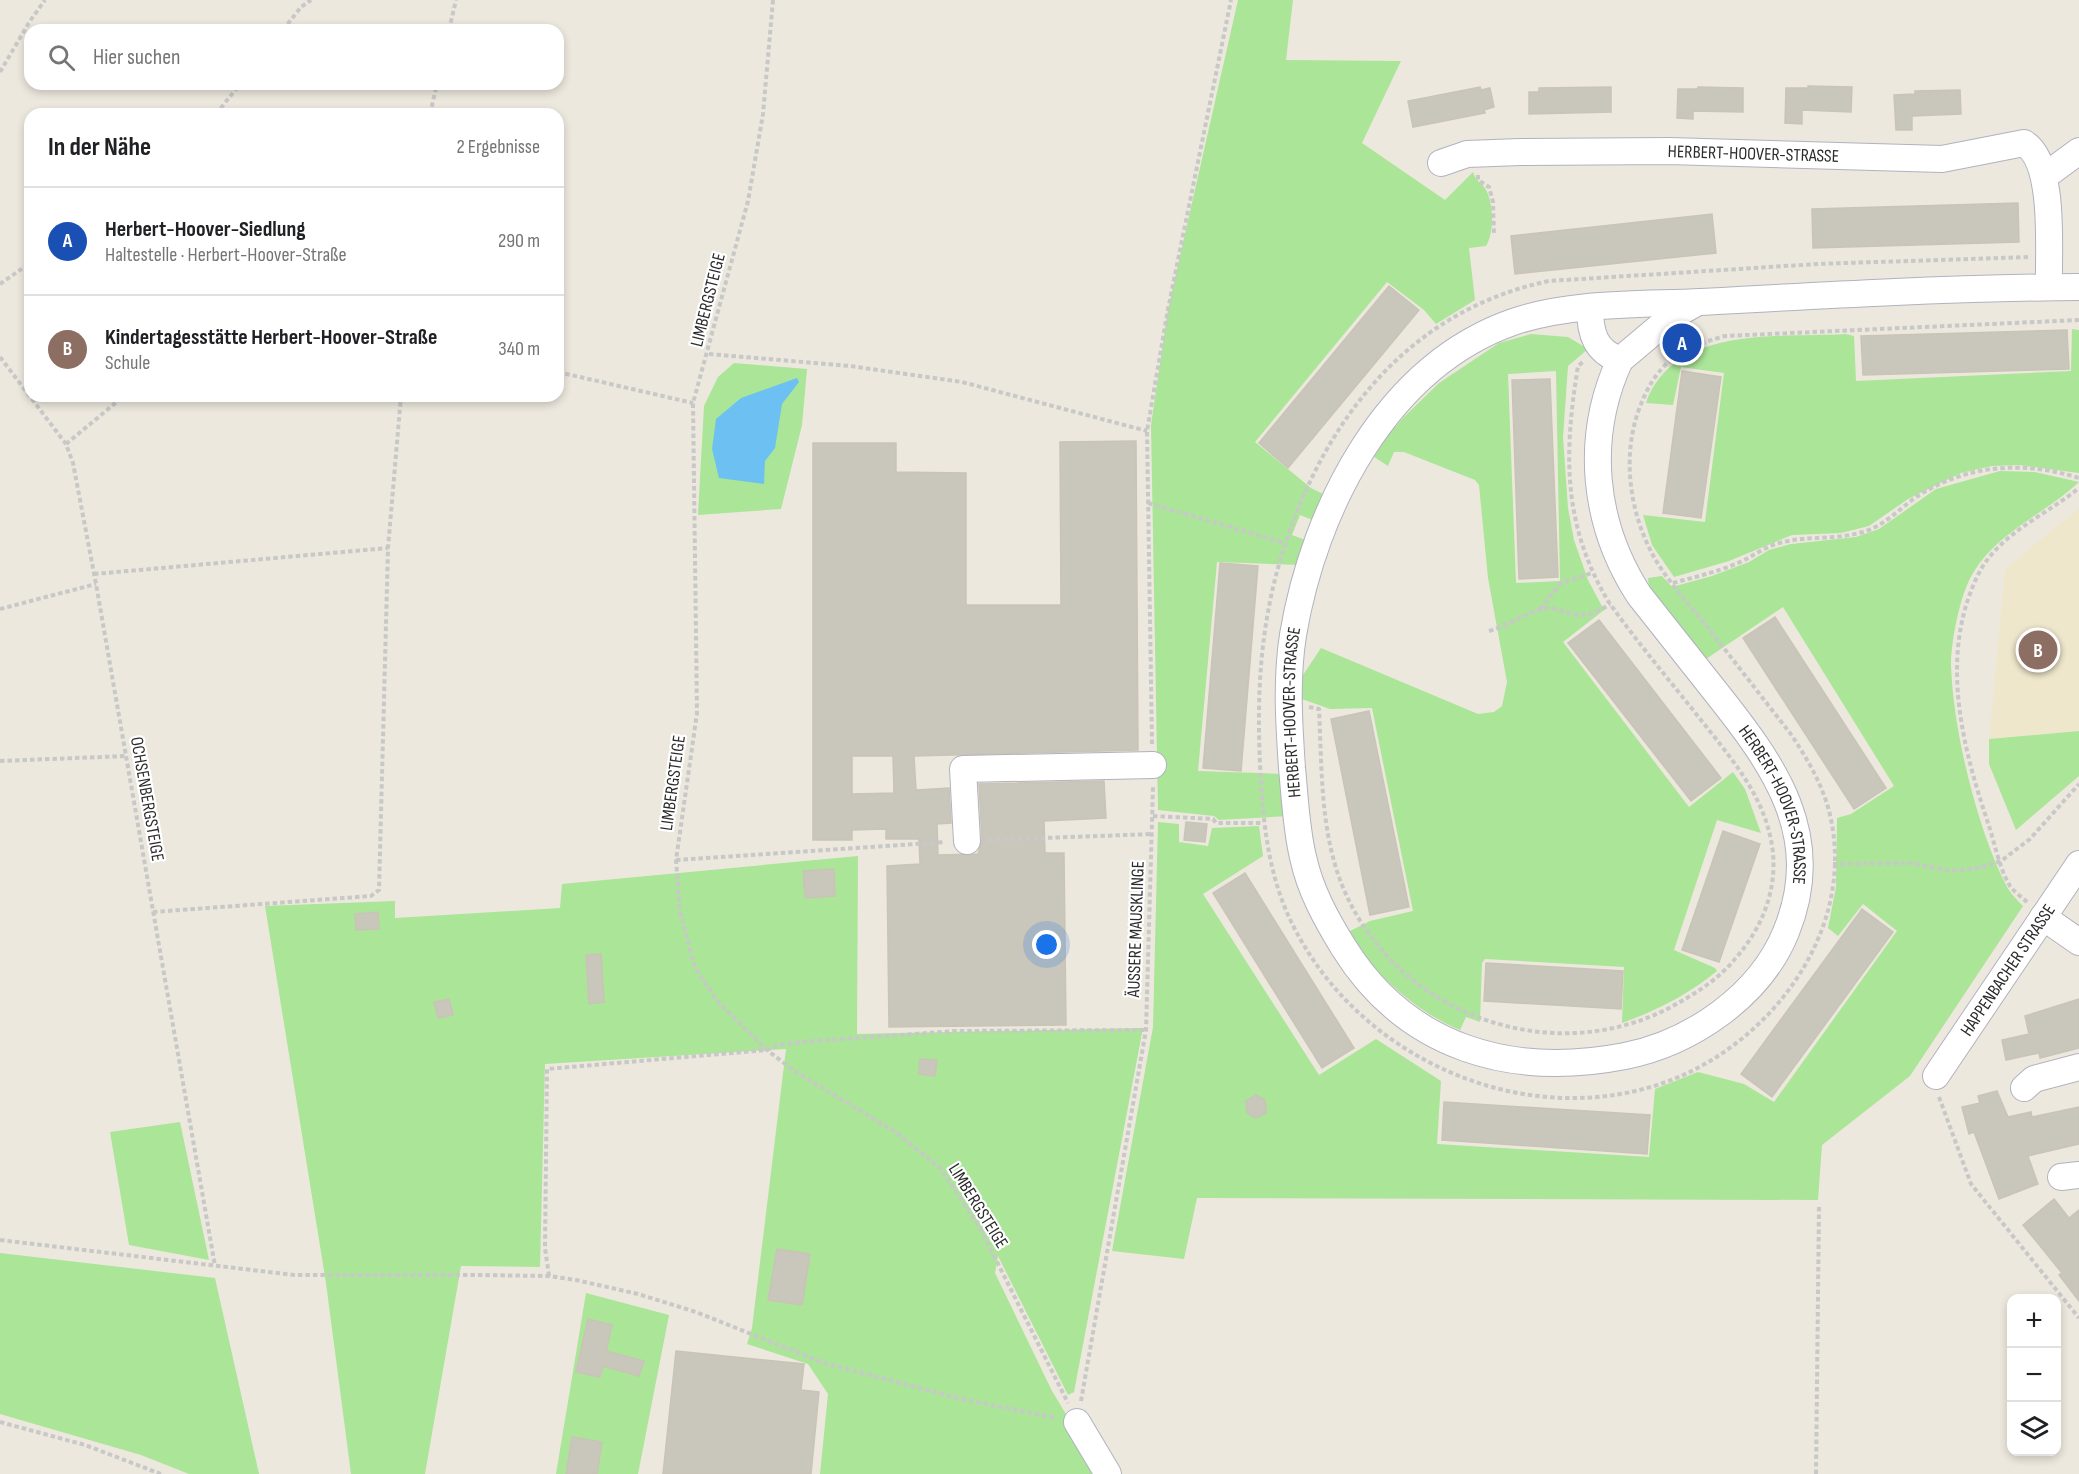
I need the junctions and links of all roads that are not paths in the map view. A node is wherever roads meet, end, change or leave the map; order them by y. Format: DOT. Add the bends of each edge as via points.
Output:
graph roads {
  1 [pos="2079,151"];
  2 [pos="1441,163"];
  3 [pos="2045,176"];
  4 [pos="2049,287"];
  5 [pos="2079,287"];
  6 [pos="1697,302"];
  7 [pos="1590,308"];
  8 [pos="1609,355"];
  9 [pos="1153,765"];
  10 [pos="967,841"];
  11 [pos="2079,864"];
  12 [pos="2043,917"];
  13 [pos="2079,942"];
  14 [pos="2079,1067"];
  15 [pos="1936,1076"];
  16 [pos="2024,1088"];
  17 [pos="1077,1422"];
  18 [pos="1108,1474"];
  1 -- 3 [label="street"];
  2 -- 3 [label="street, HERBERT-HOOVER-STRASSE" via="1467,154 1532,152 1680,151 1942,159 2024,143 2036,152"];
  3 -- 4 [label="street, HERBERT-HOOVER-STRASSE"];
  4 -- 5 [label="street, HERBERT-HOOVER-STRASSE"];
  4 -- 6 [label="street, HERBERT-HOOVER-STRASSE" via="1890,290"];
  6 -- 7 [label="street, HERBERT-HOOVER-STRASSE"];
  6 -- 8 [label="street, HERBERT-HOOVER-STRASSE"];
  7 -- 8 [label="street" via="1592,333"];
  7 -- 8 [label="street, HERBERT-HOOVER-STRASSE" via="1521,320 1471,342 1421,379 1377,428 1341,487 1313,553 1293,636 1288,702 1298,827 1302,854 1318,902 1352,961 1396,1008 1456,1046 1517,1061 1597,1060 1662,1046 1701,1025 1742,996 1771,962 1791,922 1800,882 1800,845 1782,788 1758,748 1639,596 1611,542 1600,504 1598,450"];
  9 -- 10 [label="street" via="963,769"];
  11 -- 12 [label="street, HAPPENBACHER STRASSE"];
  12 -- 13 [label="street"];
  12 -- 15 [label="street, HAPPENBACHER STRASSE"];
  14 -- 16 [label="street" via="2034,1079"];
  17 -- 18 [label="street"];
}
